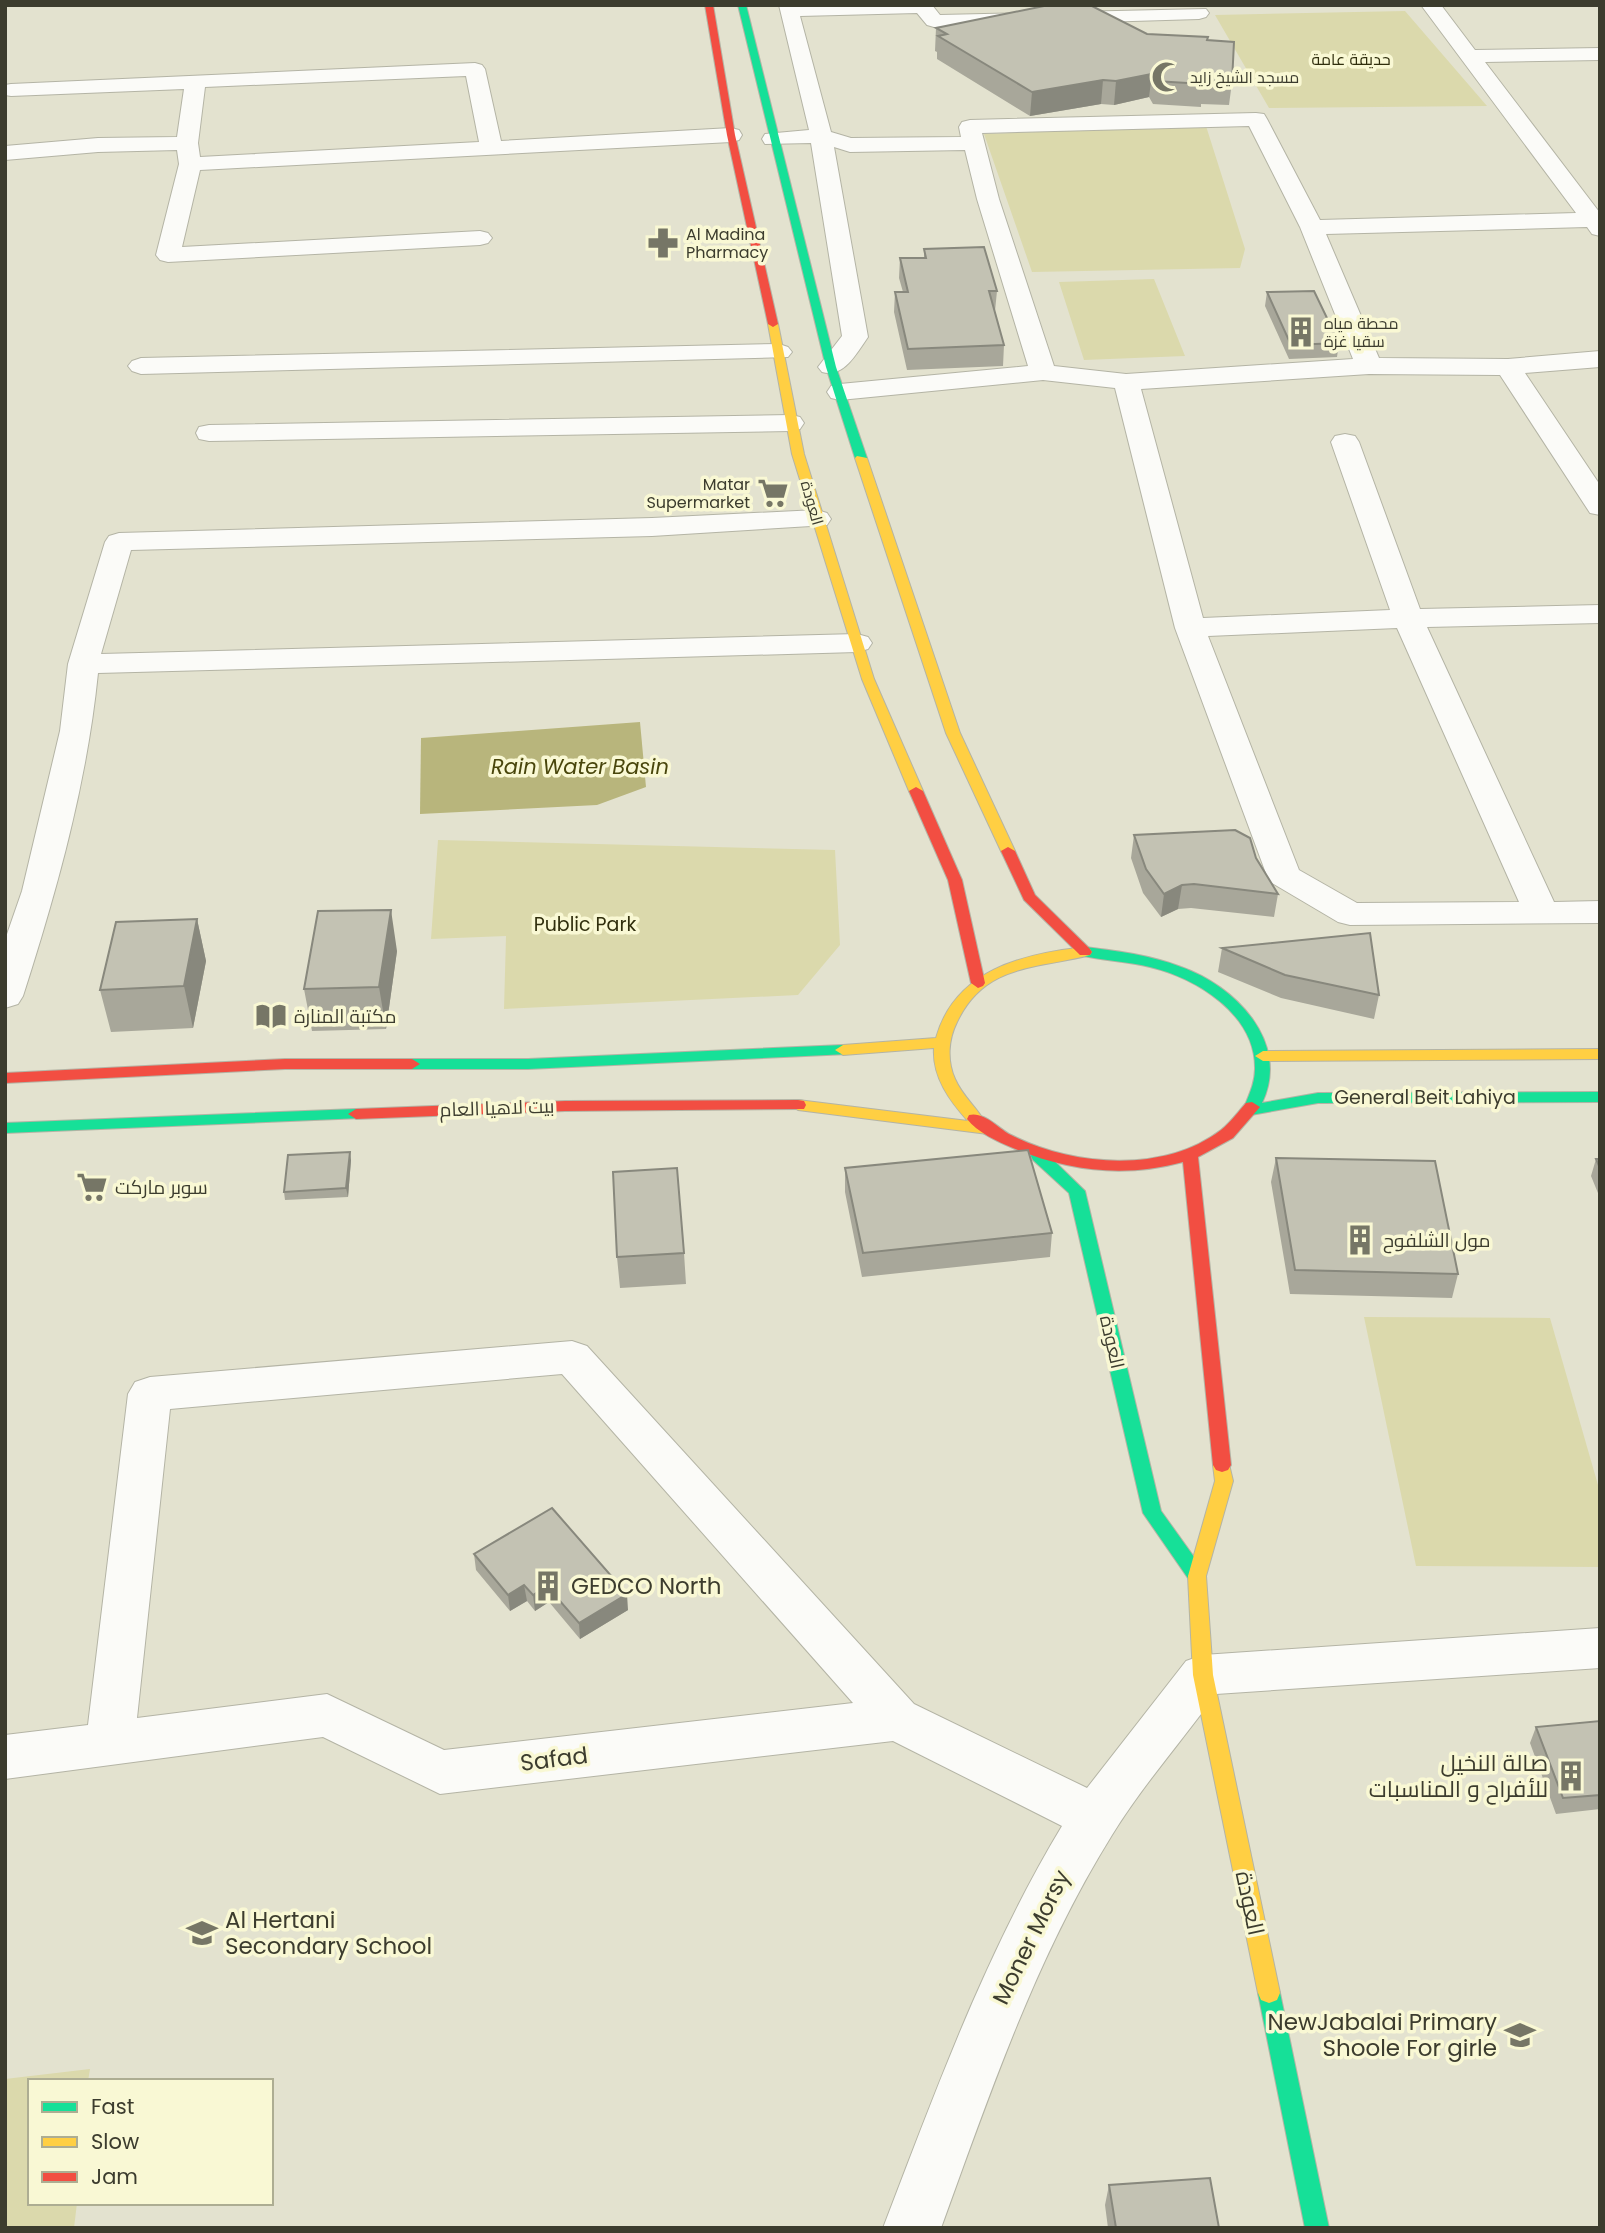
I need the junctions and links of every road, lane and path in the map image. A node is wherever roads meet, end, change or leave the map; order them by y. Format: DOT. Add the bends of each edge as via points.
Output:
graph roads {
  1 [pos="709,5"];
  2 [pos="743,5"];
  3 [pos="1194,5"];
  4 [pos="1431,5"];
  5 [pos="923,6"];
  6 [pos="789,8"];
  7 [pos="1600,54"];
  8 [pos="1471,56"];
  9 [pos="195,83"];
  10 [pos="11,90"];
  11 [pos="731,135"];
  12 [pos="821,136"];
  13 [pos="773,139"];
  14 [pos="972,143"];
  15 [pos="491,146"];
  16 [pos="5,153"];
  17 [pos="189,153"];
  18 [pos="1596,225"];
  19 [pos="1312,227"];
  20 [pos="480,238"];
  21 [pos="779,352"];
  22 [pos="1600,359"];
  23 [pos="141,366"];
  24 [pos="1369,366"];
  25 [pos="831,367"];
  26 [pos="1508,367"];
  27 [pos="1043,372"];
  28 [pos="1126,382"];
  29 [pos="840,392"];
  30 [pos="791,423"];
  31 [pos="209,433"];
  32 [pos="1345,442"];
  33 [pos="1600,507"];
  34 [pos="817,519"];
  35 [pos="1600,614"];
  36 [pos="1408,618"];
  37 [pos="1190,628"];
  38 [pos="857,643"];
  39 [pos="83,664"];
  40 [pos="1541,912"];
  41 [pos="1600,912"];
  42 [pos="1086,952"];
  43 [pos="978,983"];
  44 [pos="5,996"];
  45 [pos="940,1043"];
  46 [pos="1600,1054"];
  47 [pos="1263,1056"];
  48 [pos="5,1078"];
  49 [pos="1600,1097"];
  50 [pos="1251,1110"];
  51 [pos="5,1128"];
  52 [pos="988,1129"];
  53 [pos="1036,1153"];
  54 [pos="1190,1154"];
  55 [pos="1197,1576"];
  56 [pos="1600,1648"];
  57 [pos="1203,1675"];
  58 [pos="897,1719"];
  59 [pos="110,1744"];
  60 [pos="5,1757"];
  61 [pos="1095,1817"];
  62 [pos="912,2228"];
  63 [pos="1317,2228"];
  1 -- 11 [label="main road, العودة"];
  2 -- 13 [label="main road"];
  3 -- 5 [label="street" via="1199,13 934,21"];
  4 -- 8 [label="street"];
  5 -- 6 [label="street"];
  6 -- 12 [label="street"];
  7 -- 8 [label="street"];
  8 -- 18 [label="street"];
  9 -- 10 [label="street"];
  9 -- 15 [label="street" via="475,69"];
  9 -- 17 [label="street"];
  11 -- 15 [label="street"];
  11 -- 21 [label="main road, العودة"];
  12 -- 13 [label="street"];
  12 -- 14 [label="street" via="850,145"];
  12 -- 25 [label="street" via="855,337"];
  13 -- 25 [label="main road"];
  14 -- 19 [label="street" via="970,127 1256,119"];
  14 -- 27 [label="street"];
  15 -- 17 [label="street"];
  16 -- 17 [label="street" via="98,145"];
  17 -- 20 [label="street" via="169,255"];
  18 -- 19 [label="street"];
  19 -- 24 [label="street"];
  21 -- 23 [label="street"];
  21 -- 30 [label="main road, العودة"];
  22 -- 26 [label="street"];
  24 -- 26 [label="street"];
  24 -- 28 [label="street"];
  25 -- 29 [label="main road"];
  26 -- 33 [label="street"];
  27 -- 28 [label="street"];
  27 -- 29 [label="street"];
  28 -- 37 [label="street"];
  29 -- 42 [label="main road" via="953,733 1029,897"];
  30 -- 31 [label="street"];
  30 -- 34 [label="main road, العودة"];
  32 -- 36 [label="street"];
  34 -- 38 [label="main road, العودة"];
  34 -- 39 [label="street" via="119,542"];
  35 -- 36 [label="street"];
  36 -- 37 [label="street"];
  36 -- 40 [label="street"];
  37 -- 40 [label="street" via="1284,876 1350,914"];
  38 -- 39 [label="street"];
  38 -- 43 [label="main road, العودة" via="868,679 955,880"];
  39 -- 44 [label="street" via="76,731 39,891"];
  40 -- 41 [label="street"];
  42 -- 43 [label="main road" via="1038,958"];
  42 -- 47 [label="main road" via="1147,960 1202,981 1221,993 1249,1023"];
  43 -- 45 [label="main road" via="952,1010"];
  45 -- 48 [label="main road" via="528,1064 285,1064"];
  45 -- 52 [label="main road" via="941,1060 955,1096"];
  46 -- 47 [label="main road"];
  47 -- 50 [label="main road" via="1262,1084"];
  49 -- 50 [label="main road, General Beit Lahiya" via="1318,1098"];
  50 -- 54 [label="main road" via="1226,1136"];
  51 -- 52 [label="main road, بيت لاهيا العام" via="565,1106 793,1104"];
  52 -- 53 [label="main road"];
  53 -- 54 [label="main road" via="1094,1166 1123,1167"];
  53 -- 55 [label="main road, العودة" via="1077,1191 1152,1513"];
  54 -- 55 [label="main road, العودة" via="1224,1481"];
  55 -- 57 [label="main road, العودة"];
  56 -- 57 [label="street"];
  57 -- 61 [label="street, Moner Morsy"];
  57 -- 63 [label="main road, العودة"];
  58 -- 59 [label="street, Safad" via="440,1772 327,1715"];
  58 -- 59 [label="street" via="572,1357 150,1394"];
  58 -- 61 [label="street"];
  59 -- 60 [label="street, Safad"];
  61 -- 62 [label="street, Moner Morsy" via="1052,1890 992,2015"];
}
